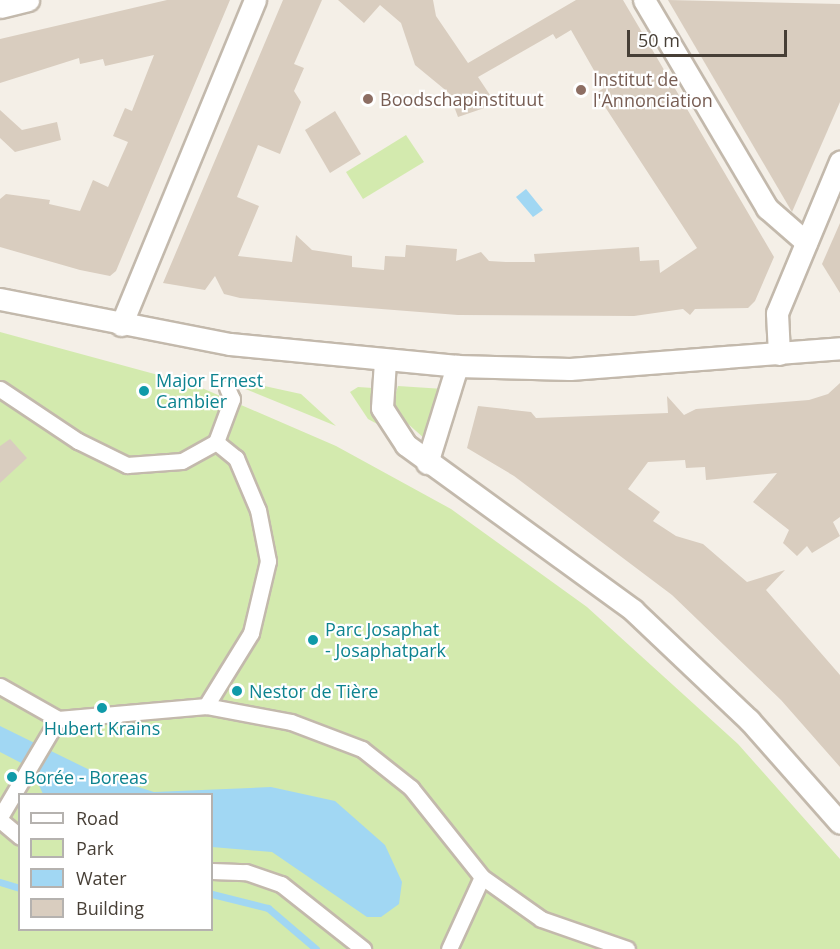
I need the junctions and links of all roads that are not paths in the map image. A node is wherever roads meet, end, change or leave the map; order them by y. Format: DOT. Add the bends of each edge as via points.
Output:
graph roads {
  1 [pos="28,0"];
  2 [pos="255,0"];
  3 [pos="644,0"];
  4 [pos="0,7"];
  5 [pos="840,162"];
  6 [pos="806,242"];
  7 [pos="0,299"];
  8 [pos="121,325"];
  9 [pos="840,348"];
  10 [pos="779,354"];
  11 [pos="384,361"];
  12 [pos="457,366"];
  13 [pos="0,388"];
  14 [pos="227,388"];
  15 [pos="216,442"];
  16 [pos="427,463"];
  17 [pos="0,686"];
  18 [pos="206,706"];
  19 [pos="58,719"];
  20 [pos="0,819"];
  21 [pos="840,823"];
  22 [pos="18,835"];
  23 [pos="213,871"];
  24 [pos="482,878"];
  25 [pos="363,949"];
  26 [pos="449,949"];
  27 [pos="627,949"];
  1 -- 4 [label="street"];
  2 -- 8 [label="street"];
  3 -- 6 [label="street" via="766,208"];
  5 -- 6 [label="street"];
  6 -- 10 [label="street" via="777,313"];
  7 -- 8 [label="street"];
  8 -- 11 [label="street"];
  9 -- 10 [label="street"];
  10 -- 12 [label="street" via="570,369"];
  11 -- 12 [label="street"];
  11 -- 16 [label="street" via="382,408 401,439"];
  12 -- 16 [label="street"];
  13 -- 15 [label="street" via="78,441 127,465 182,461"];
  14 -- 15 [label="street" via="232,399"];
  15 -- 18 [label="street" via="236,458 247,480 268,561 251,633"];
  16 -- 21 [label="street" via="552,546 633,610 749,720"];
  17 -- 19 [label="street"];
  18 -- 19 [label="street"];
  18 -- 24 [label="street" via="291,722 362,749 411,788"];
  19 -- 20 [label="street"];
  20 -- 22 [label="street"];
  23 -- 25 [label="street" via="246,873 281,884"];
  24 -- 26 [label="street"];
  24 -- 27 [label="street" via="541,919"];
}
